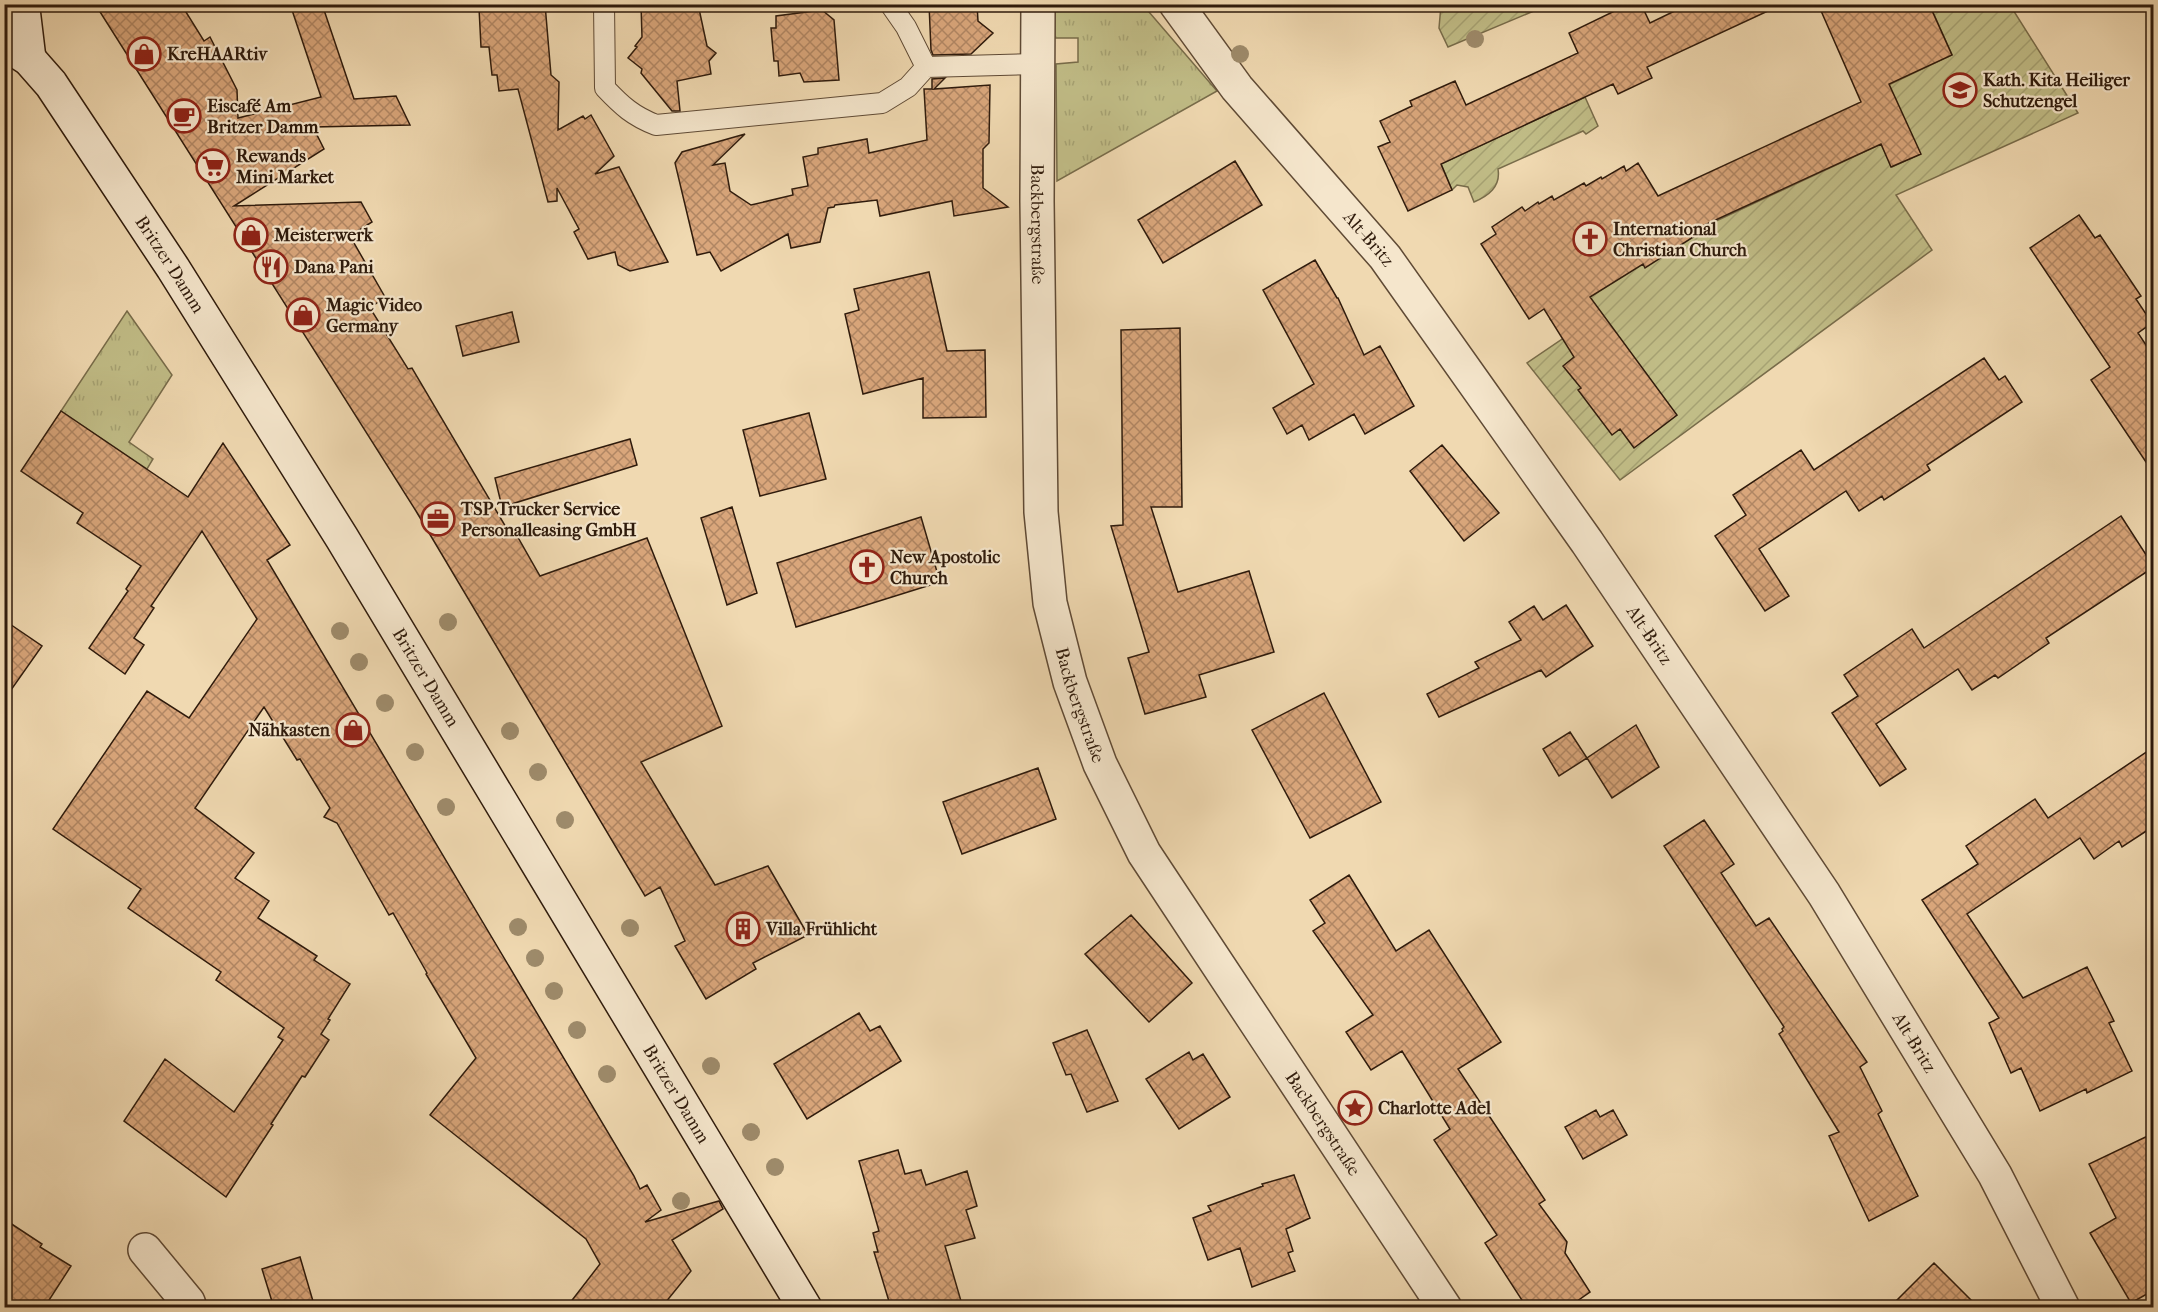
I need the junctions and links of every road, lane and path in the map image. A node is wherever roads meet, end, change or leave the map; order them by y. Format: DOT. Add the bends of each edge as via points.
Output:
graph roads {
  1 [pos="20,4"];
  2 [pos="604,4"];
  3 [pos="890,4"];
  4 [pos="1038,4"];
  5 [pos="1176,4"];
  6 [pos="17,51"];
  7 [pos="1038,64"];
  8 [pos="926,67"];
  9 [pos="145,1250"];
  10 [pos="190,1308"];
  11 [pos="804,1308"];
  12 [pos="1445,1308"];
  13 [pos="2063,1308"];
  1 -- 6 [label="street, Britzer Damm" via="23,9"];
  2 -- 8 [label="lane" via="605,88 637,117 656,125 882,103 908,87"];
  3 -- 8 [label="lane"];
  4 -- 7 [label="street, Backbergstraße"];
  5 -- 13 [label="street, Alt-Britz" via="1237,88 1384,257 1587,542 1824,894 1995,1175"];
  6 -- 11 [label="street, Britzer Damm" via="51,84 173,268 342,538"];
  7 -- 8 [label="lane"];
  7 -- 12 [label="street, Backbergstraße" via="1041,512 1050,603 1070,682 1100,764 1144,853"];
  9 -- 10 [label="street"];
}
